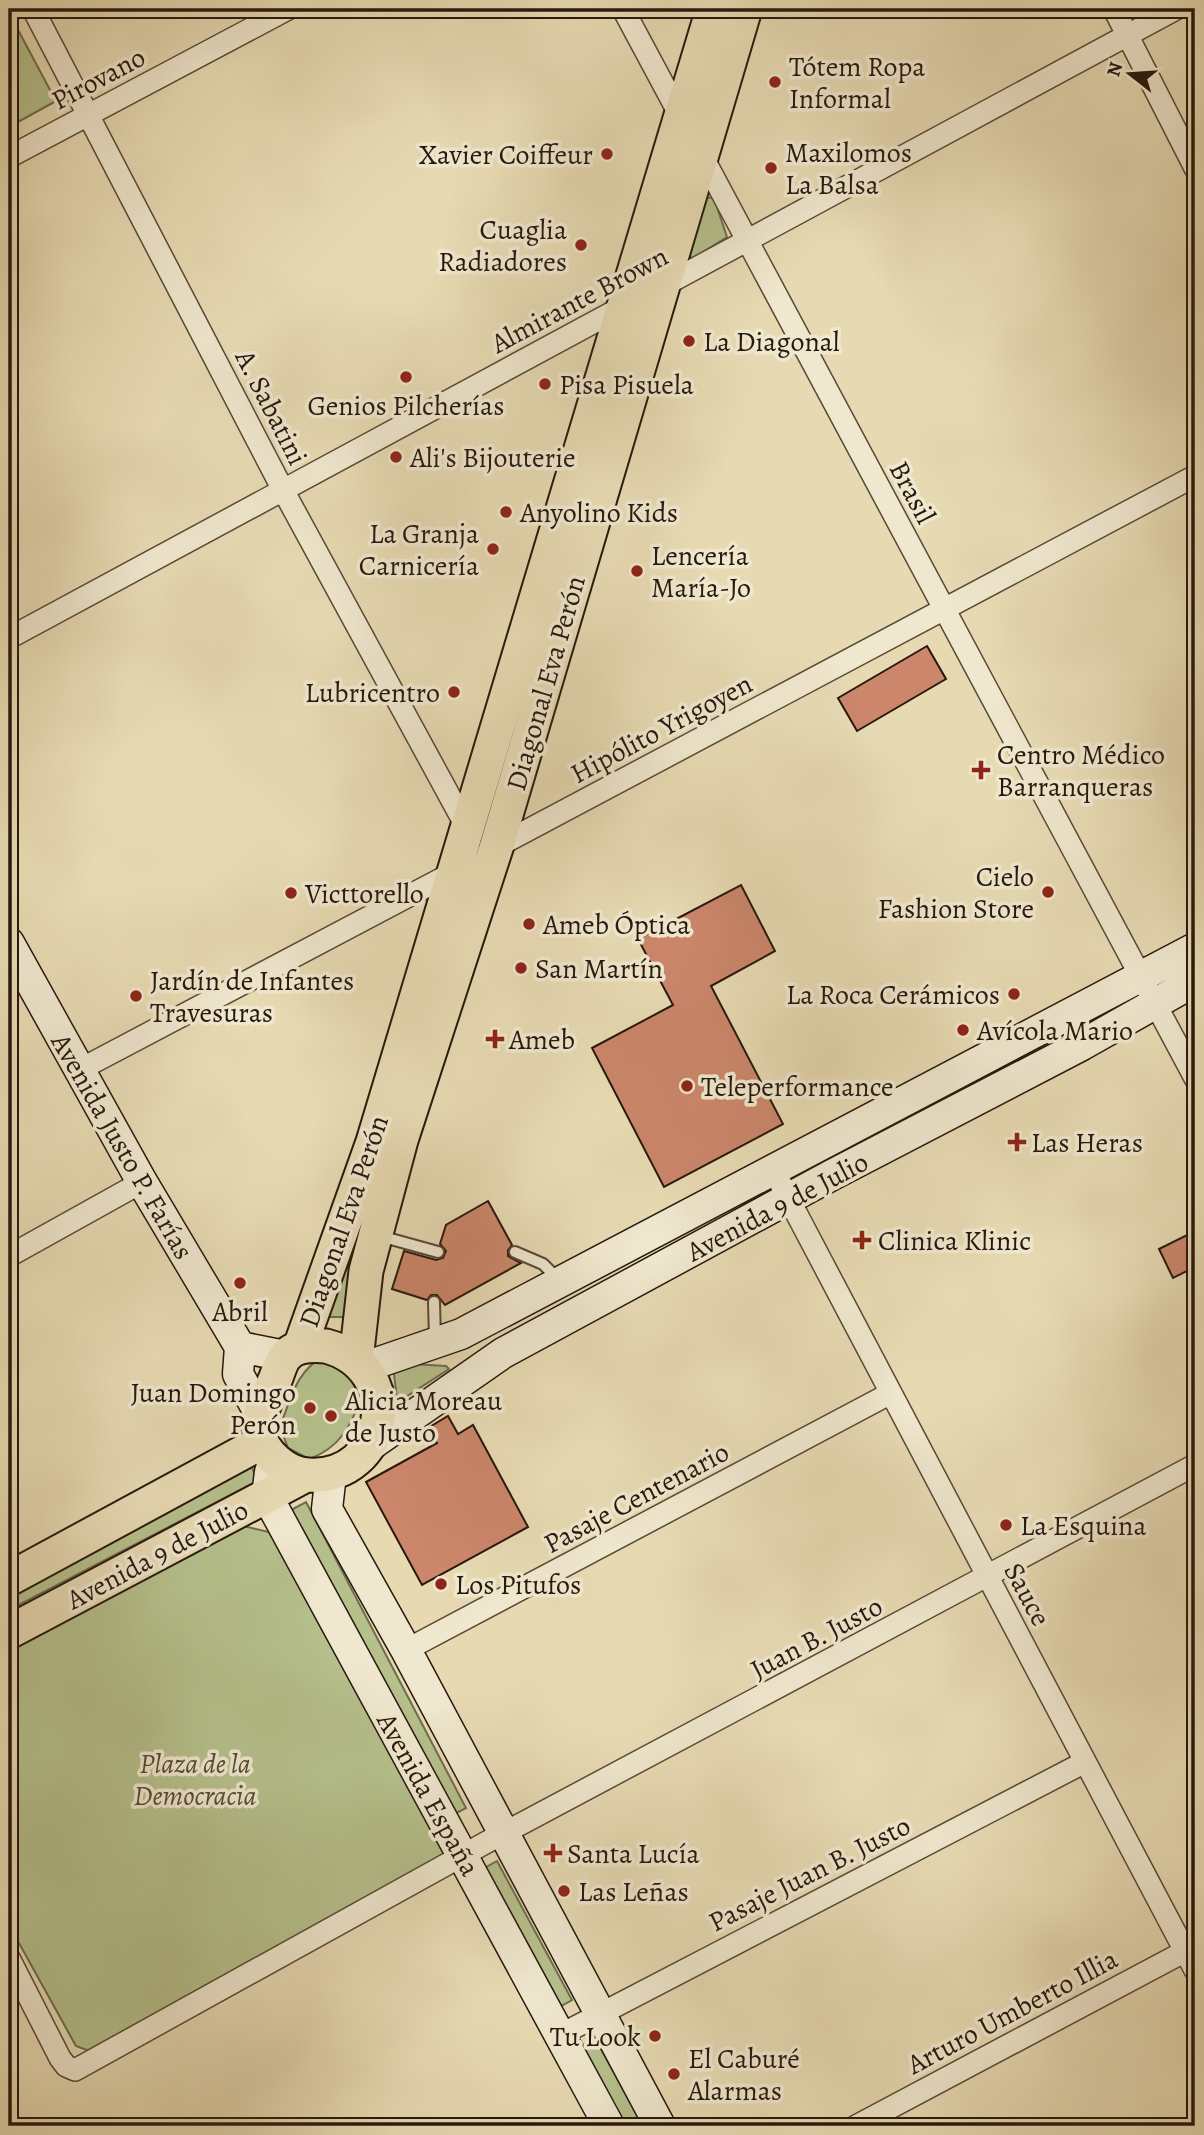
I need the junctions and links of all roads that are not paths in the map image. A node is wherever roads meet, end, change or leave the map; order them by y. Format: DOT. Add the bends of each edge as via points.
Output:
graph roads {
  1 [pos="33,9"];
  2 [pos="288,9"];
  3 [pos="623,9"];
  4 [pos="713,9"];
  5 [pos="746,9"];
  6 [pos="1114,9"];
  7 [pos="1176,9"];
  8 [pos="1128,34"];
  9 [pos="88,114"];
  10 [pos="681,118"];
  11 [pos="701,154"];
  12 [pos="9,157"];
  13 [pos="1195,168"];
  14 [pos="747,240"];
  15 [pos="661,287"];
  16 [pos="626,305"];
  17 [pos="1195,475"];
  18 [pos="284,490"];
  19 [pos="944,610"];
  20 [pos="9,638"];
  21 [pos="467,828"];
  22 [pos="497,845"];
  23 [pos="454,873"];
  24 [pos="1195,948"];
  25 [pos="11,952"];
  26 [pos="1195,981"];
  27 [pos="1146,990"];
  28 [pos="79,1070"];
  29 [pos="1195,1078"];
  30 [pos="772,1169"];
  31 [pos="142,1182"];
  32 [pos="789,1200"];
  33 [pos="376,1235"];
  34 [pos="515,1251"];
  35 [pos="438,1252"];
  36 [pos="9,1256"];
  37 [pos="560,1281"];
  38 [pos="434,1302"];
  39 [pos="436,1345"];
  40 [pos="240,1347"];
  41 [pos="293,1351"];
  42 [pos="360,1363"];
  43 [pos="891,1393"];
  44 [pos="265,1438"];
  45 [pos="368,1447"];
  46 [pos="1195,1465"];
  47 [pos="318,1475"];
  48 [pos="267,1496"];
  49 [pos="988,1578"];
  50 [pos="9,1579"];
  51 [pos="9,1632"];
  52 [pos="406,1650"];
  53 [pos="1085,1762"];
  54 [pos="504,1834"];
  55 [pos="463,1857"];
  56 [pos="1192,1956"];
  57 [pos="9,1958"];
  58 [pos="600,2013"];
  59 [pos="560,2035"];
  60 [pos="609,2126"];
  61 [pos="660,2126"];
  62 [pos="856,2126"];
  1 -- 9 [label="street, A. Sabatini"];
  2 -- 9 [label="street, Pirovano"];
  3 -- 10 [label="street, Brasil"];
  4 -- 10 [label="main road, Diagonal Eva Perón"];
  5 -- 11 [label="main road, Diagonal Eva Perón"];
  6 -- 8 [label="street"];
  7 -- 8 [label="street, Almirante Brown"];
  8 -- 13 [label="street"];
  8 -- 14 [label="street, Almirante Brown"];
  9 -- 12 [label="street, Pirovano"];
  9 -- 18 [label="street, A. Sabatini"];
  10 -- 11 [label="street, Brasil"];
  10 -- 16 [label="main road, Diagonal Eva Perón"];
  11 -- 14 [label="street, Brasil"];
  11 -- 15 [label="main road, Diagonal Eva Perón"];
  14 -- 15 [label="street, Almirante Brown"];
  14 -- 19 [label="street, Brasil"];
  15 -- 16 [label="street, Almirante Brown"];
  15 -- 22 [label="main road, Diagonal Eva Perón"];
  16 -- 18 [label="street, Almirante Brown"];
  16 -- 21 [label="main road, Diagonal Eva Perón"];
  17 -- 19 [label="street, Hipólito Yrigoyen"];
  18 -- 20 [label="street, Almirante Brown"];
  18 -- 21 [label="street, A. Sabatini"];
  19 -- 22 [label="street, Hipólito Yrigoyen"];
  19 -- 27 [label="street, Brasil"];
  21 -- 23 [label="main road, Diagonal Eva Perón"];
  22 -- 23 [label="street, Hipólito Yrigoyen"];
  22 -- 33 [label="main road, Diagonal Eva Perón" via="401,1140"];
  23 -- 28 [label="street, Hipólito Yrigoyen"];
  23 -- 41 [label="main road, Diagonal Eva Perón" via="373,1142"];
  24 -- 27 [label="main road, Avenida 9 de Julio"];
  25 -- 28 [label="main road, Avenida Justo P. Farías"];
  26 -- 27 [label="main road, Avenida 9 de Julio"];
  27 -- 29 [label="street, Brasil"];
  27 -- 30 [label="main road, Avenida 9 de Julio"];
  27 -- 32 [label="main road, Avenida 9 de Julio" via="1082,1045"];
  28 -- 31 [label="main road, Avenida Justo P. Farías"];
  30 -- 32 [label="street, Sauce"];
  30 -- 37 [label="main road, Avenida 9 de Julio"];
  31 -- 36 [label="street"];
  31 -- 40 [label="main road, Avenida Justo P. Farías"];
  32 -- 43 [label="street, Sauce"];
  32 -- 45 [label="main road, Avenida 9 de Julio" via="503,1353"];
  33 -- 35 [label="lane"];
  33 -- 42 [label="main road, Diagonal Eva Perón" via="366,1271"];
  34 -- 37 [label="lane" via="543,1264"];
  37 -- 39 [label="main road, Avenida 9 de Julio"];
  38 -- 39 [label="lane"];
  39 -- 42 [label="main road, Avenida 9 de Julio"];
  40 -- 41 [label="main road"];
  40 -- 44 [label="main road, Avenida Justo P. Farías" via="237,1374"];
  41 -- 42 [label="main road" via="326,1346"];
  41 -- 44 [label="main road"];
  42 -- 45 [label="main road" via="375,1385 380,1406"];
  43 -- 49 [label="street, Sauce"];
  43 -- 52 [label="street, Pasaje Centenario"];
  44 -- 47 [label="main road" via="293,1471"];
  44 -- 48 [label="main road"];
  44 -- 50 [label="main road, Avenida 9 de Julio"];
  45 -- 47 [label="main road" via="351,1462"];
  46 -- 49 [label="street, Juan B. Justo"];
  47 -- 48 [label="main road, Avenida 9 de Julio"];
  47 -- 52 [label="main road, Avenida España" via="327,1509"];
  48 -- 51 [label="main road, Avenida 9 de Julio"];
  48 -- 55 [label="main road, Avenida España"];
  49 -- 53 [label="street, Sauce"];
  49 -- 54 [label="street, Juan B. Justo"];
  52 -- 54 [label="main road, Avenida España"];
  53 -- 56 [label="street, Sauce"];
  53 -- 58 [label="street, Pasaje Juan B. Justo"];
  54 -- 55 [label="street, Juan B. Justo"];
  54 -- 58 [label="main road, Avenida España"];
  55 -- 57 [label="street, Juan B. Justo" via="75,2070 60,2058"];
  55 -- 59 [label="main road, Avenida España"];
  56 -- 62 [label="street, Arturo Umberto Illia"];
  58 -- 59 [label="street, Pasaje Juan B. Justo"];
  58 -- 61 [label="main road, Avenida España"];
  59 -- 60 [label="main road, Avenida España"];
}
